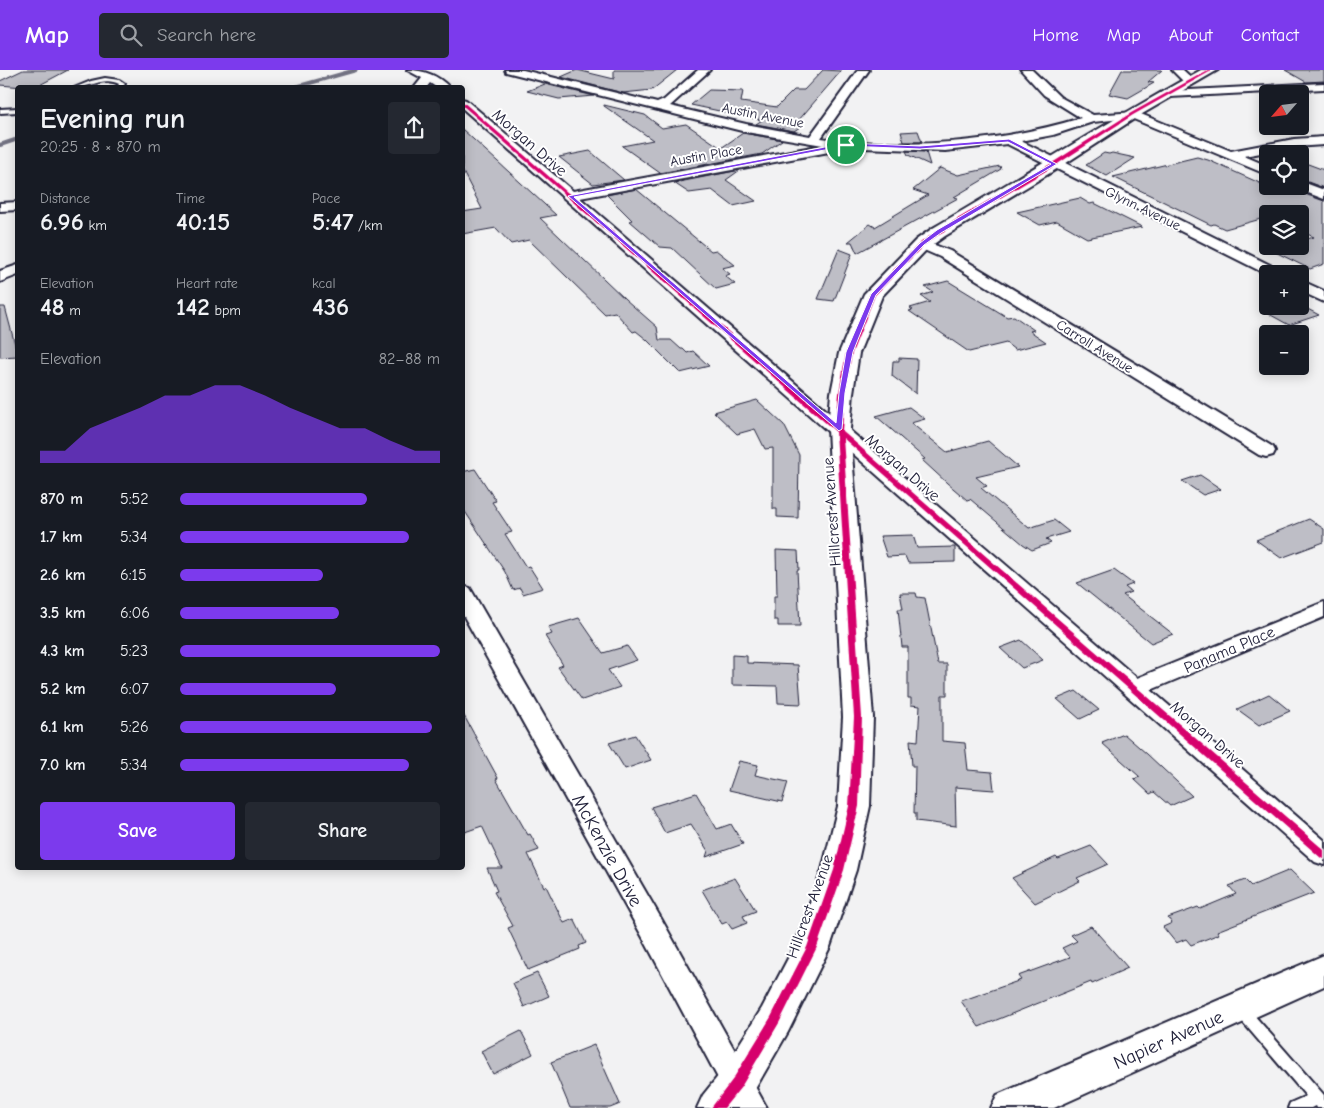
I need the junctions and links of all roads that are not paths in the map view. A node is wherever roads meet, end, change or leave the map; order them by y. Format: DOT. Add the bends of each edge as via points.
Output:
graph roads {
  1 [pos="412,70"];
  2 [pos="510,70"];
  3 [pos="705,70"];
  4 [pos="864,70"];
  5 [pos="1026,70"];
  6 [pos="1211,70"];
  7 [pos="429,77"];
  8 [pos="1179,82"];
  9 [pos="81,85"];
  10 [pos="121,85"];
  11 [pos="422,85"];
  12 [pos="441,85"];
  13 [pos="1324,86"];
  14 [pos="465,105"];
  15 [pos="658,106"];
  16 [pos="15,110"];
  17 [pos="0,111"];
  18 [pos="1132,114"];
  19 [pos="1092,120"];
  20 [pos="813,140"];
  21 [pos="1009,140"];
  22 [pos="1324,141"];
  23 [pos="846,145"];
  24 [pos="1230,155"];
  25 [pos="1054,164"];
  26 [pos="1259,167"];
  27 [pos="1309,189"];
  28 [pos="570,196"];
  29 [pos="1324,196"];
  30 [pos="15,206"];
  31 [pos="0,207"];
  32 [pos="922,244"];
  33 [pos="1259,265"];
  34 [pos="15,269"];
  35 [pos="0,276"];
  36 [pos="1309,289"];
  37 [pos="1321,294"];
  38 [pos="839,429"];
  39 [pos="1266,452"];
  40 [pos="465,598"];
  41 [pos="1324,610"];
  42 [pos="1135,688"];
  43 [pos="1324,855"];
  44 [pos="1324,970"];
  45 [pos="1239,1008"];
  46 [pos="737,1083"];
  47 [pos="1320,1102"];
  48 [pos="717,1108"];
  49 [pos="750,1108"];
  50 [pos="1011,1108"];
  51 [pos="1295,1108"];
  1 -- 7 [label="street"];
  2 -- 15 [label="street, Austin Avenue"];
  3 -- 15 [label="street" via="668,102"];
  4 -- 20 [label="street"];
  5 -- 19 [label="street" via="1052,97"];
  6 -- 8 [label="street, Hillcrest Avenue"];
  7 -- 11 [label="street"];
  7 -- 12 [label="street"];
  8 -- 13 [label="street"];
  8 -- 18 [label="street, Hillcrest Avenue"];
  9 -- 10 [label="lane" via="108,80 118,81"];
  14 -- 28 [label="street, Morgan Drive"];
  15 -- 20 [label="street, Austin Avenue" via="746,128"];
  16 -- 17 [label="lane"];
  18 -- 19 [label="street, Austin Avenue"];
  18 -- 24 [label="street"];
  18 -- 25 [label="street, Hillcrest Avenue"];
  19 -- 21 [label="street, Austin Avenue"];
  20 -- 23 [label="street, Austin Avenue"];
  21 -- 23 [label="street, Austin Avenue" via="920,147"];
  21 -- 25 [label="street, Glynn Avenue"];
  22 -- 24 [label="street"];
  23 -- 28 [label="street, Austin Place"];
  24 -- 26 [label="street"];
  25 -- 32 [label="street, Hillcrest Avenue"];
  25 -- 33 [label="street, Glynn Avenue"];
  27 -- 29 [label="street"];
  28 -- 38 [label="street, Morgan Drive"];
  30 -- 31 [label="street"];
  32 -- 38 [label="street, Hillcrest Avenue" via="874,294 850,352"];
  32 -- 39 [label="street, Carroll Avenue" via="945,254"];
  34 -- 35 [label="street"];
  36 -- 37 [label="street"];
  38 -- 42 [label="street, Morgan Drive"];
  38 -- 46 [label="street, Hillcrest Avenue" via="858,717 854,806 839,870 812,947 775,1020"];
  40 -- 46 [label="street, McKenzie Drive"];
  41 -- 42 [label="street, Panama Place"];
  42 -- 43 [label="street, Morgan Drive"];
  44 -- 45 [label="street, Napier Avenue"];
  45 -- 47 [label="lane"];
  45 -- 50 [label="street, Napier Avenue"];
  46 -- 48 [label="street, Hillcrest Avenue"];
  46 -- 49 [label="street, McKenzie Drive"];
  47 -- 51 [label="lane"];
}
